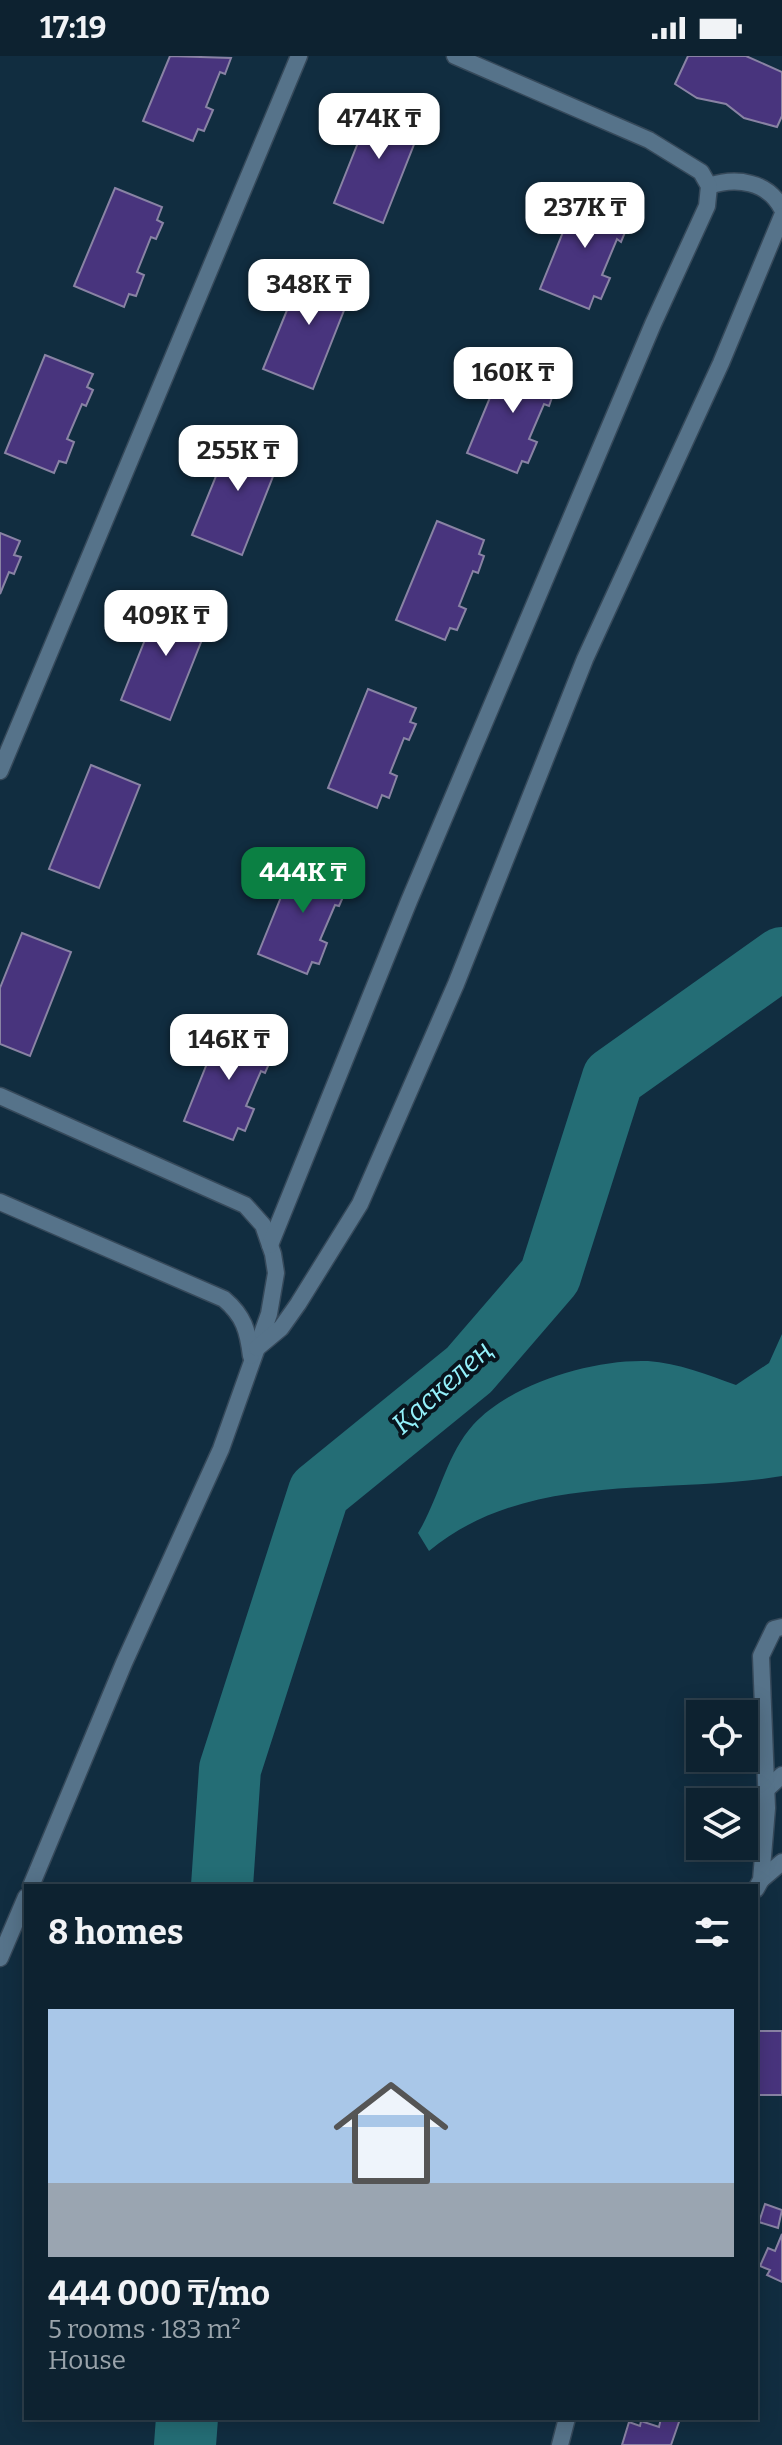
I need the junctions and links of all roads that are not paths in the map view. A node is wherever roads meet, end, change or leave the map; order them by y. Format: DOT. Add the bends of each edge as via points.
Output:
graph roads {
  1 [pos="299,56"];
  2 [pos="455,56"];
  3 [pos="709,186"];
  4 [pos="782,209"];
  5 [pos="782,216"];
  6 [pos="0,771"];
  7 [pos="0,1096"];
  8 [pos="0,1202"];
  9 [pos="270,1245"];
  10 [pos="254,1355"];
  11 [pos="782,1627"];
  12 [pos="782,1775"];
  13 [pos="766,1790"];
  14 [pos="782,1862"];
  15 [pos="32,1884"];
  16 [pos="758,1885"];
  17 [pos="24,1902"];
  18 [pos="0,1958"];
  19 [pos="566,2420"];
  20 [pos="560,2445"];
  1 -- 6 [label="lane"];
  2 -- 3 [label="lane" via="649,140 701,172"];
  3 -- 4 [label="lane" via="745,180 776,196"];
  3 -- 9 [label="lane" via="698,233 653,324"];
  5 -- 10 [label="lane" via="585,659 456,984 360,1204 298,1304"];
  7 -- 9 [label="lane" via="245,1205 263,1225"];
  8 -- 10 [label="lane" via="224,1299 247,1327"];
  9 -- 10 [label="lane" via="276,1273"];
  10 -- 15 [label="lane" via="221,1449"];
  11 -- 13 [label="lane" via="774,1629 761,1656"];
  12 -- 13 [label="lane"];
  13 -- 16 [label="lane"];
  14 -- 16 [label="lane"];
  17 -- 18 [label="lane"];
  19 -- 20 [label="lane"];
}
